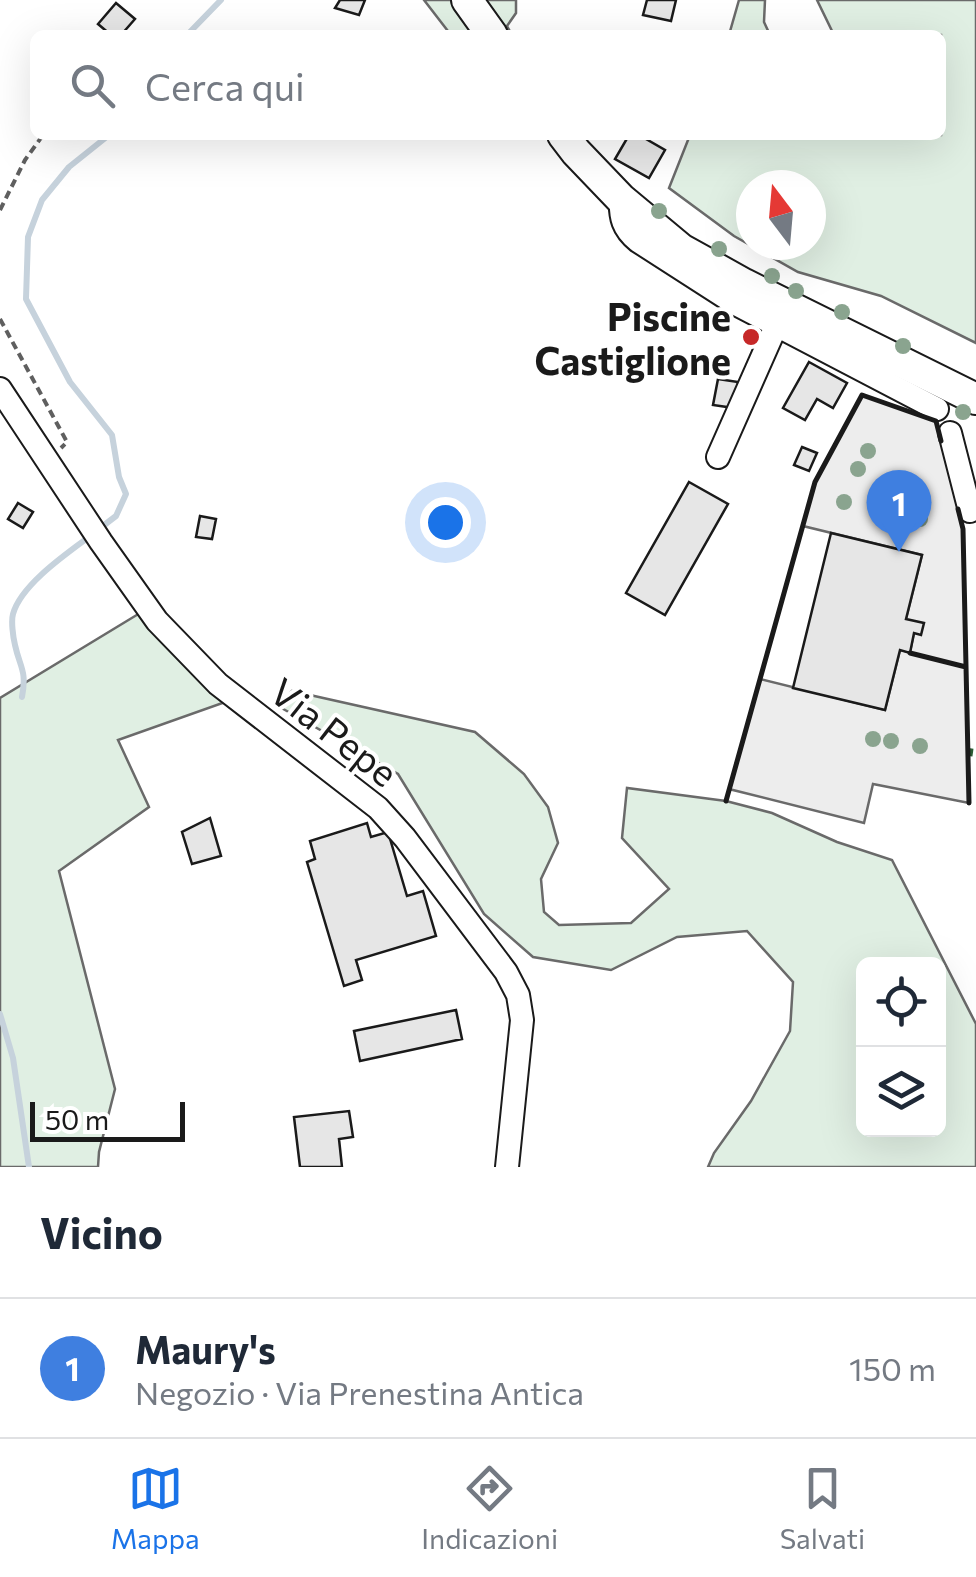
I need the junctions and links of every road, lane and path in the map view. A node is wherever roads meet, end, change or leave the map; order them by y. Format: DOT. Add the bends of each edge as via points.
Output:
graph roads {
  1 [pos="467,0"];
  2 [pos="488,30"];
  3 [pos="39,140"];
  4 [pos="567,140"];
  5 [pos="622,199"];
  6 [pos="0,210"];
  7 [pos="0,320"];
  8 [pos="776,326"];
  9 [pos="2,330"];
  10 [pos="885,380"];
  11 [pos="0,390"];
  12 [pos="976,399"];
  13 [pos="938,409"];
  14 [pos="950,433"];
  15 [pos="718,457"];
  16 [pos="48,462"];
  17 [pos="970,510"];
  18 [pos="507,1167"];
  1 -- 2 [label="main road"];
  3 -- 6 [label="path"];
  4 -- 5 [label="main road"];
  5 -- 8 [label="street" via="624,226 638,240"];
  5 -- 10 [label="main road" via="666,237"];
  7 -- 9 [label="path"];
  8 -- 10 [label="street"];
  8 -- 15 [label="street"];
  9 -- 16 [label="path" via="67,442"];
  10 -- 12 [label="main road"];
  10 -- 13 [label="street"];
  11 -- 16 [label="street, Via Pepe"];
  14 -- 17 [label="street"];
  16 -- 18 [label="street, Via Pepe" via="156,621 210,676 388,818 506,972 522,1020"];
}
